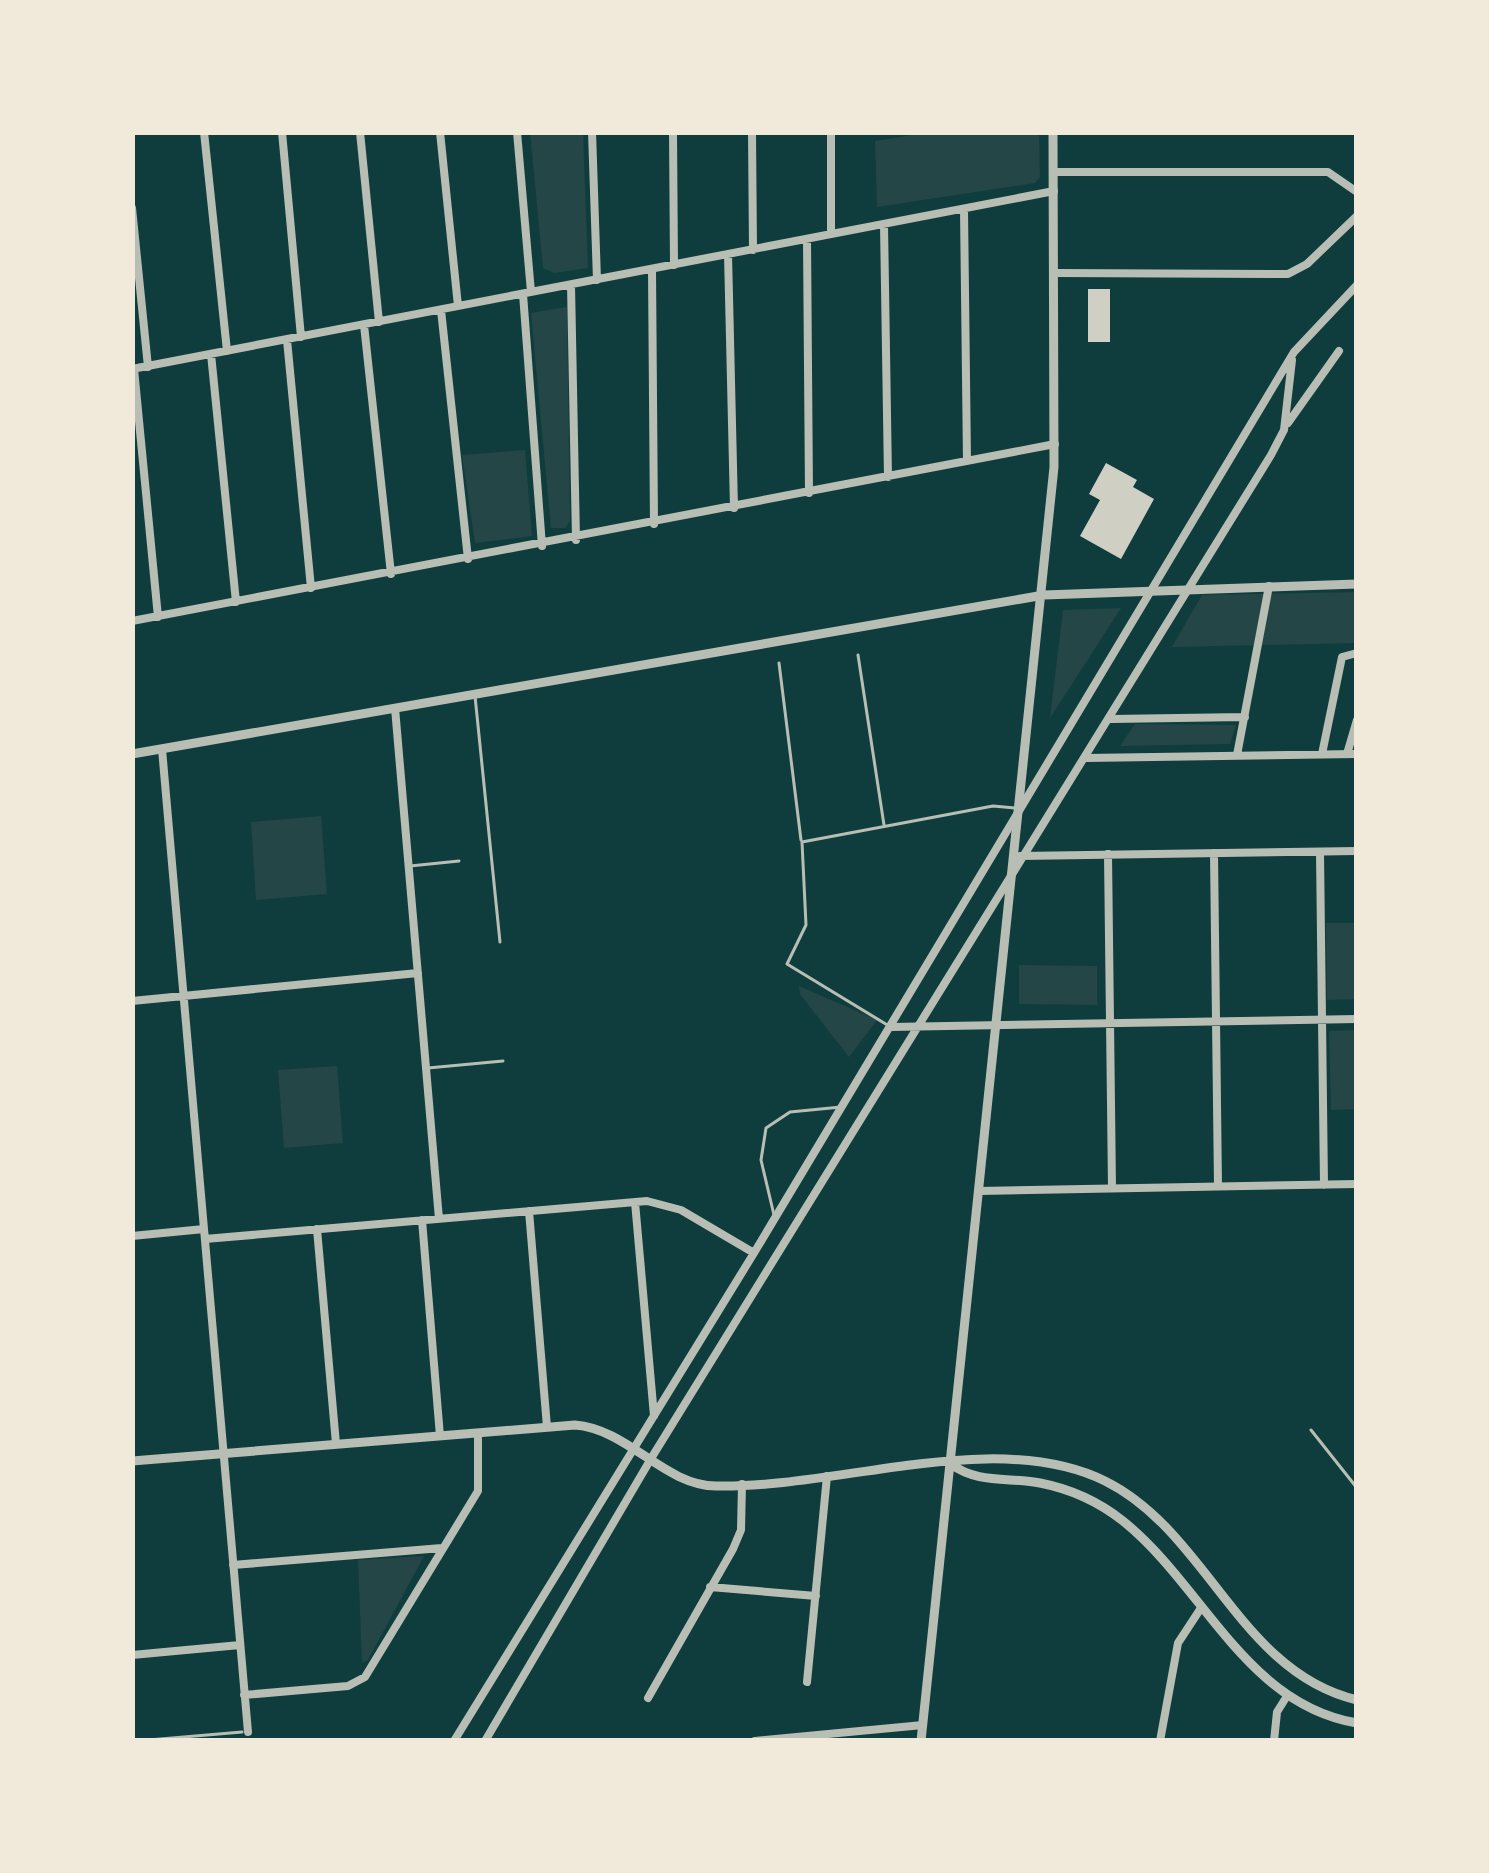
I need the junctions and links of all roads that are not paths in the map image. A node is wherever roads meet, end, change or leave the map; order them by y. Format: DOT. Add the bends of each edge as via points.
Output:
graph roads {
  1 [pos="204,132"];
  2 [pos="282,132"];
  3 [pos="360,132"];
  4 [pos="440,132"];
  5 [pos="517,132"];
  6 [pos="592,132"];
  7 [pos="673,132"];
  8 [pos="752,132"];
  9 [pos="831,132"];
  10 [pos="1053,132"];
  11 [pos="1054,172"];
  12 [pos="1054,191"];
  13 [pos="1357,192"];
  14 [pos="132,208"];
  15 [pos="964,209"];
  16 [pos="1357,216"];
  17 [pos="884,224"];
  18 [pos="831,234"];
  19 [pos="807,239"];
  20 [pos="752,250"];
  21 [pos="728,254"];
  22 [pos="674,265"];
  23 [pos="652,269"];
  24 [pos="1055,273"];
  25 [pos="597,280"];
  26 [pos="572,285"];
  27 [pos="1357,285"];
  28 [pos="527,293"];
  29 [pos="458,306"];
  30 [pos="441,310"];
  31 [pos="379,322"];
  32 [pos="364,325"];
  33 [pos="301,337"];
  34 [pos="287,340"];
  35 [pos="227,351"];
  36 [pos="1339,351"];
  37 [pos="1294,352"];
  38 [pos="211,354"];
  39 [pos="148,367"];
  40 [pos="133,369"];
  41 [pos="1284,430"];
  42 [pos="1055,444"];
  43 [pos="967,461"];
  44 [pos="888,477"];
  45 [pos="809,493"];
  46 [pos="734,508"];
  47 [pos="654,524"];
  48 [pos="576,539"];
  49 [pos="542,546"];
  50 [pos="469,560"];
  51 [pos="391,574"];
  52 [pos="1357,584"];
  53 [pos="1269,585"];
  54 [pos="1192,586"];
  55 [pos="311,589"];
  56 [pos="1151,590"];
  57 [pos="1043,595"];
  58 [pos="236,602"];
  59 [pos="158,616"];
  60 [pos="132,621"];
  61 [pos="1357,652"];
  62 [pos="857,655"];
  63 [pos="779,663"];
  64 [pos="475,694"];
  65 [pos="395,708"];
  66 [pos="1245,717"];
  67 [pos="1111,719"];
  68 [pos="1357,720"];
  69 [pos="162,748"];
  70 [pos="132,754"];
  71 [pos="1322,754"];
  72 [pos="1352,754"];
  73 [pos="1237,755"];
  74 [pos="1086,758"];
  75 [pos="1020,808"];
  76 [pos="884,826"];
  77 [pos="802,842"];
  78 [pos="1357,851"];
  79 [pos="1320,852"];
  80 [pos="1214,853"];
  81 [pos="1108,854"];
  82 [pos="1018,859"];
  83 [pos="459,861"];
  84 [pos="408,866"];
  85 [pos="500,941"];
  86 [pos="418,973"];
  87 [pos="184,995"];
  88 [pos="132,1001"];
  89 [pos="1357,1019"];
  90 [pos="1322,1020"];
  91 [pos="1216,1021"];
  92 [pos="1110,1022"];
  93 [pos="997,1023"];
  94 [pos="920,1024"];
  95 [pos="891,1028"];
  96 [pos="503,1061"];
  97 [pos="426,1069"];
  98 [pos="842,1107"];
  99 [pos="1357,1184"];
  100 [pos="1324,1185"];
  101 [pos="1218,1186"];
  102 [pos="1112,1187"];
  103 [pos="980,1191"];
  104 [pos="634,1202"];
  105 [pos="529,1211"];
  106 [pos="439,1219"];
  107 [pos="775,1219"];
  108 [pos="422,1220"];
  109 [pos="316,1229"];
  110 [pos="204,1234"];
  111 [pos="132,1236"];
  112 [pos="754,1253"];
  113 [pos="654,1418"];
  114 [pos="547,1427"];
  115 [pos="1311,1430"];
  116 [pos="478,1433"];
  117 [pos="440,1436"];
  118 [pos="336,1444"];
  119 [pos="636,1447"];
  120 [pos="224,1453"];
  121 [pos="652,1457"];
  122 [pos="132,1461"];
  123 [pos="951,1464"];
  124 [pos="827,1476"];
  125 [pos="742,1484"];
  126 [pos="1357,1488"];
  127 [pos="444,1548"];
  128 [pos="233,1565"];
  129 [pos="710,1588"];
  130 [pos="816,1596"];
  131 [pos="1201,1608"];
  132 [pos="240,1645"];
  133 [pos="132,1655"];
  134 [pos="807,1682"];
  135 [pos="244,1695"];
  136 [pos="1287,1696"];
  137 [pos="648,1698"];
  138 [pos="1357,1700"];
  139 [pos="1357,1724"];
  140 [pos="923,1726"];
  141 [pos="248,1732"];
  142 [pos="827,1738"];
  143 [pos="136,1741"];
  144 [pos="454,1741"];
  145 [pos="485,1741"];
  146 [pos="755,1741"];
  147 [pos="921,1741"];
  148 [pos="1160,1741"];
  149 [pos="1274,1741"];
  1 -- 35 [label="street"];
  2 -- 33 [label="street"];
  3 -- 31 [label="street"];
  4 -- 29 [label="street"];
  5 -- 28 [label="street"];
  6 -- 25 [label="street"];
  7 -- 22 [label="street"];
  8 -- 20 [label="street"];
  9 -- 18 [label="street"];
  10 -- 11 [label="street"];
  11 -- 12 [label="street"];
  11 -- 13 [label="street" via="1328,172"];
  12 -- 15 [label="street"];
  12 -- 24 [label="street"];
  14 -- 39 [label="street"];
  15 -- 17 [label="street"];
  15 -- 43 [label="street"];
  16 -- 24 [label="street" via="1288,274"];
  17 -- 18 [label="street"];
  17 -- 44 [label="street"];
  18 -- 19 [label="street"];
  19 -- 20 [label="street"];
  19 -- 45 [label="street"];
  20 -- 21 [label="street"];
  21 -- 22 [label="street"];
  21 -- 46 [label="street"];
  22 -- 23 [label="street"];
  23 -- 25 [label="street"];
  23 -- 47 [label="street"];
  24 -- 42 [label="street"];
  25 -- 26 [label="street"];
  26 -- 28 [label="street"];
  26 -- 48 [label="street"];
  27 -- 37 [label="street"];
  28 -- 29 [label="street"];
  28 -- 49 [label="street"];
  29 -- 30 [label="street"];
  30 -- 31 [label="street"];
  30 -- 50 [label="street"];
  31 -- 32 [label="street"];
  32 -- 33 [label="street"];
  32 -- 51 [label="street"];
  33 -- 34 [label="street"];
  34 -- 35 [label="street"];
  34 -- 55 [label="street"];
  35 -- 38 [label="street"];
  36 -- 41 [label="street"];
  37 -- 41 [label="street"];
  37 -- 56 [label="street"];
  38 -- 39 [label="street"];
  38 -- 58 [label="street"];
  39 -- 40 [label="street"];
  40 -- 59 [label="street"];
  41 -- 54 [label="street"];
  42 -- 43 [label="street"];
  42 -- 57 [label="street"];
  43 -- 44 [label="street"];
  44 -- 45 [label="street"];
  45 -- 46 [label="street"];
  46 -- 47 [label="street"];
  47 -- 48 [label="street"];
  48 -- 49 [label="street"];
  49 -- 50 [label="street"];
  50 -- 51 [label="street"];
  51 -- 55 [label="street"];
  52 -- 53 [label="street"];
  53 -- 54 [label="street"];
  53 -- 66 [label="street"];
  54 -- 56 [label="street"];
  54 -- 67 [label="street"];
  55 -- 58 [label="street"];
  56 -- 57 [label="street"];
  56 -- 75 [label="street"];
  57 -- 64 [label="street"];
  57 -- 75 [label="street"];
  58 -- 59 [label="street"];
  59 -- 60 [label="street"];
  61 -- 71 [label="street" via="1342,657"];
  62 -- 76 [label="lane"];
  63 -- 77 [label="lane"];
  64 -- 65 [label="street"];
  64 -- 85 [label="lane"];
  65 -- 69 [label="street"];
  65 -- 84 [label="street"];
  66 -- 67 [label="street"];
  66 -- 73 [label="street"];
  67 -- 74 [label="street"];
  68 -- 72 [label="street"];
  69 -- 70 [label="street"];
  69 -- 87 [label="street"];
  71 -- 72 [label="street"];
  71 -- 73 [label="street"];
  73 -- 74 [label="street"];
  74 -- 82 [label="street"];
  75 -- 76 [label="lane"];
  75 -- 82 [label="street"];
  75 -- 95 [label="street"];
  76 -- 77 [label="lane"];
  77 -- 95 [label="lane" via="806,925 787,964"];
  78 -- 79 [label="street"];
  79 -- 80 [label="street"];
  79 -- 90 [label="street"];
  80 -- 81 [label="street"];
  80 -- 91 [label="street"];
  81 -- 82 [label="street"];
  81 -- 92 [label="street"];
  82 -- 93 [label="street"];
  82 -- 94 [label="street"];
  83 -- 84 [label="lane"];
  84 -- 86 [label="street"];
  86 -- 87 [label="street"];
  86 -- 97 [label="street"];
  87 -- 88 [label="street"];
  87 -- 110 [label="street"];
  89 -- 90 [label="street"];
  90 -- 91 [label="street"];
  90 -- 100 [label="street"];
  91 -- 92 [label="street"];
  91 -- 101 [label="street"];
  92 -- 93 [label="street"];
  92 -- 102 [label="street"];
  93 -- 94 [label="street"];
  93 -- 103 [label="street"];
  94 -- 95 [label="street"];
  94 -- 121 [label="street"];
  95 -- 98 [label="street"];
  96 -- 97 [label="lane"];
  97 -- 106 [label="street"];
  98 -- 107 [label="street"];
  98 -- 107 [label="lane" via="790,1112 766,1128 761,1160"];
  99 -- 100 [label="street"];
  100 -- 101 [label="street"];
  101 -- 102 [label="street"];
  102 -- 103 [label="street"];
  103 -- 123 [label="street"];
  104 -- 105 [label="street"];
  104 -- 112 [label="street" via="671,1205"];
  104 -- 113 [label="street"];
  105 -- 106 [label="street"];
  105 -- 114 [label="street"];
  106 -- 108 [label="street"];
  107 -- 112 [label="street"];
  108 -- 109 [label="street"];
  108 -- 117 [label="street"];
  109 -- 110 [label="street"];
  109 -- 118 [label="street"];
  110 -- 111 [label="street"];
  110 -- 120 [label="street"];
  112 -- 113 [label="street"];
  113 -- 119 [label="street"];
  114 -- 116 [label="street"];
  114 -- 119 [label="street" via="589,1426"];
  115 -- 126 [label="lane"];
  116 -- 117 [label="street"];
  116 -- 127 [label="street" via="480,1486"];
  117 -- 118 [label="street"];
  118 -- 120 [label="street"];
  119 -- 121 [label="street"];
  119 -- 144 [label="street"];
  120 -- 122 [label="street"];
  120 -- 128 [label="street"];
  121 -- 125 [label="street" via="699,1484"];
  121 -- 145 [label="street"];
  123 -- 124 [label="street"];
  123 -- 131 [label="street" via="965,1474 1039,1482 1095,1502 1143,1539"];
  123 -- 138 [label="street" via="1019,1457 1108,1482 1160,1523 1283,1664"];
  123 -- 140 [label="street"];
  124 -- 125 [label="street"];
  124 -- 130 [label="street"];
  125 -- 129 [label="street" via="741,1530"];
  127 -- 128 [label="street"];
  127 -- 135 [label="street" via="365,1677 348,1686"];
  128 -- 132 [label="street"];
  129 -- 130 [label="street"];
  129 -- 137 [label="street"];
  130 -- 134 [label="street"];
  131 -- 136 [label="street"];
  131 -- 148 [label="street" via="1178,1643"];
  132 -- 133 [label="street"];
  132 -- 135 [label="street"];
  135 -- 141 [label="street"];
  136 -- 139 [label="street"];
  136 -- 149 [label="street"];
  140 -- 142 [label="street"];
  140 -- 147 [label="street"];
  141 -- 143 [label="lane"];
  142 -- 146 [label="street"];
}
